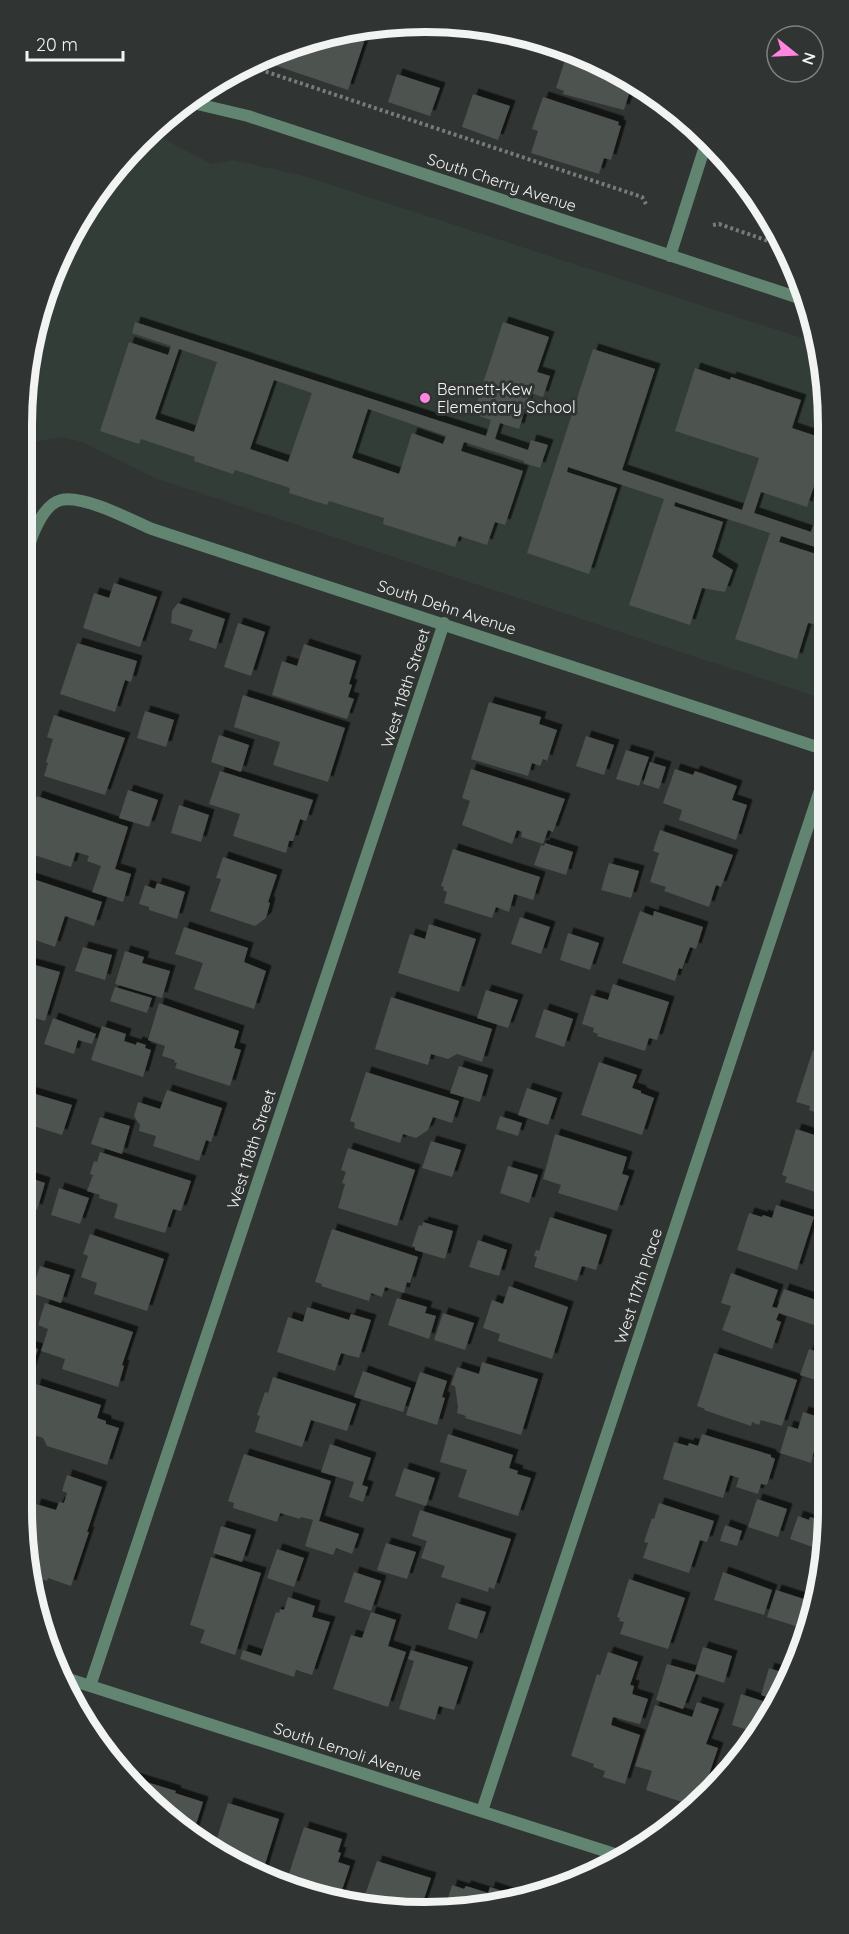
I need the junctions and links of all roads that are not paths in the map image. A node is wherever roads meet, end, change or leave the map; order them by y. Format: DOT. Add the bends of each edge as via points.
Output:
graph roads {
  1 [pos="198,104"];
  2 [pos="704,149"];
  3 [pos="670,256"];
  4 [pos="797,297"];
  5 [pos="32,536"];
  6 [pos="444,623"];
  7 [pos="818,747"];
  8 [pos="818,795"];
  9 [pos="70,1680"];
  10 [pos="90,1686"];
  11 [pos="482,1811"];
  12 [pos="614,1854"];
  1 -- 3 [label="street, South Cherry Avenue" via="248,116"];
  2 -- 3 [label="street"];
  3 -- 4 [label="street, South Cherry Avenue"];
  5 -- 6 [label="street, South Dehn Avenue" via="43,513 59,500 80,499 152,529"];
  6 -- 7 [label="street, South Dehn Avenue"];
  6 -- 10 [label="street, West 118th Street"];
  8 -- 11 [label="street, West 117th Place"];
  9 -- 10 [label="street, South Lemoli Avenue"];
  10 -- 11 [label="street, South Lemoli Avenue"];
  11 -- 12 [label="street, South Lemoli Avenue"];
}
